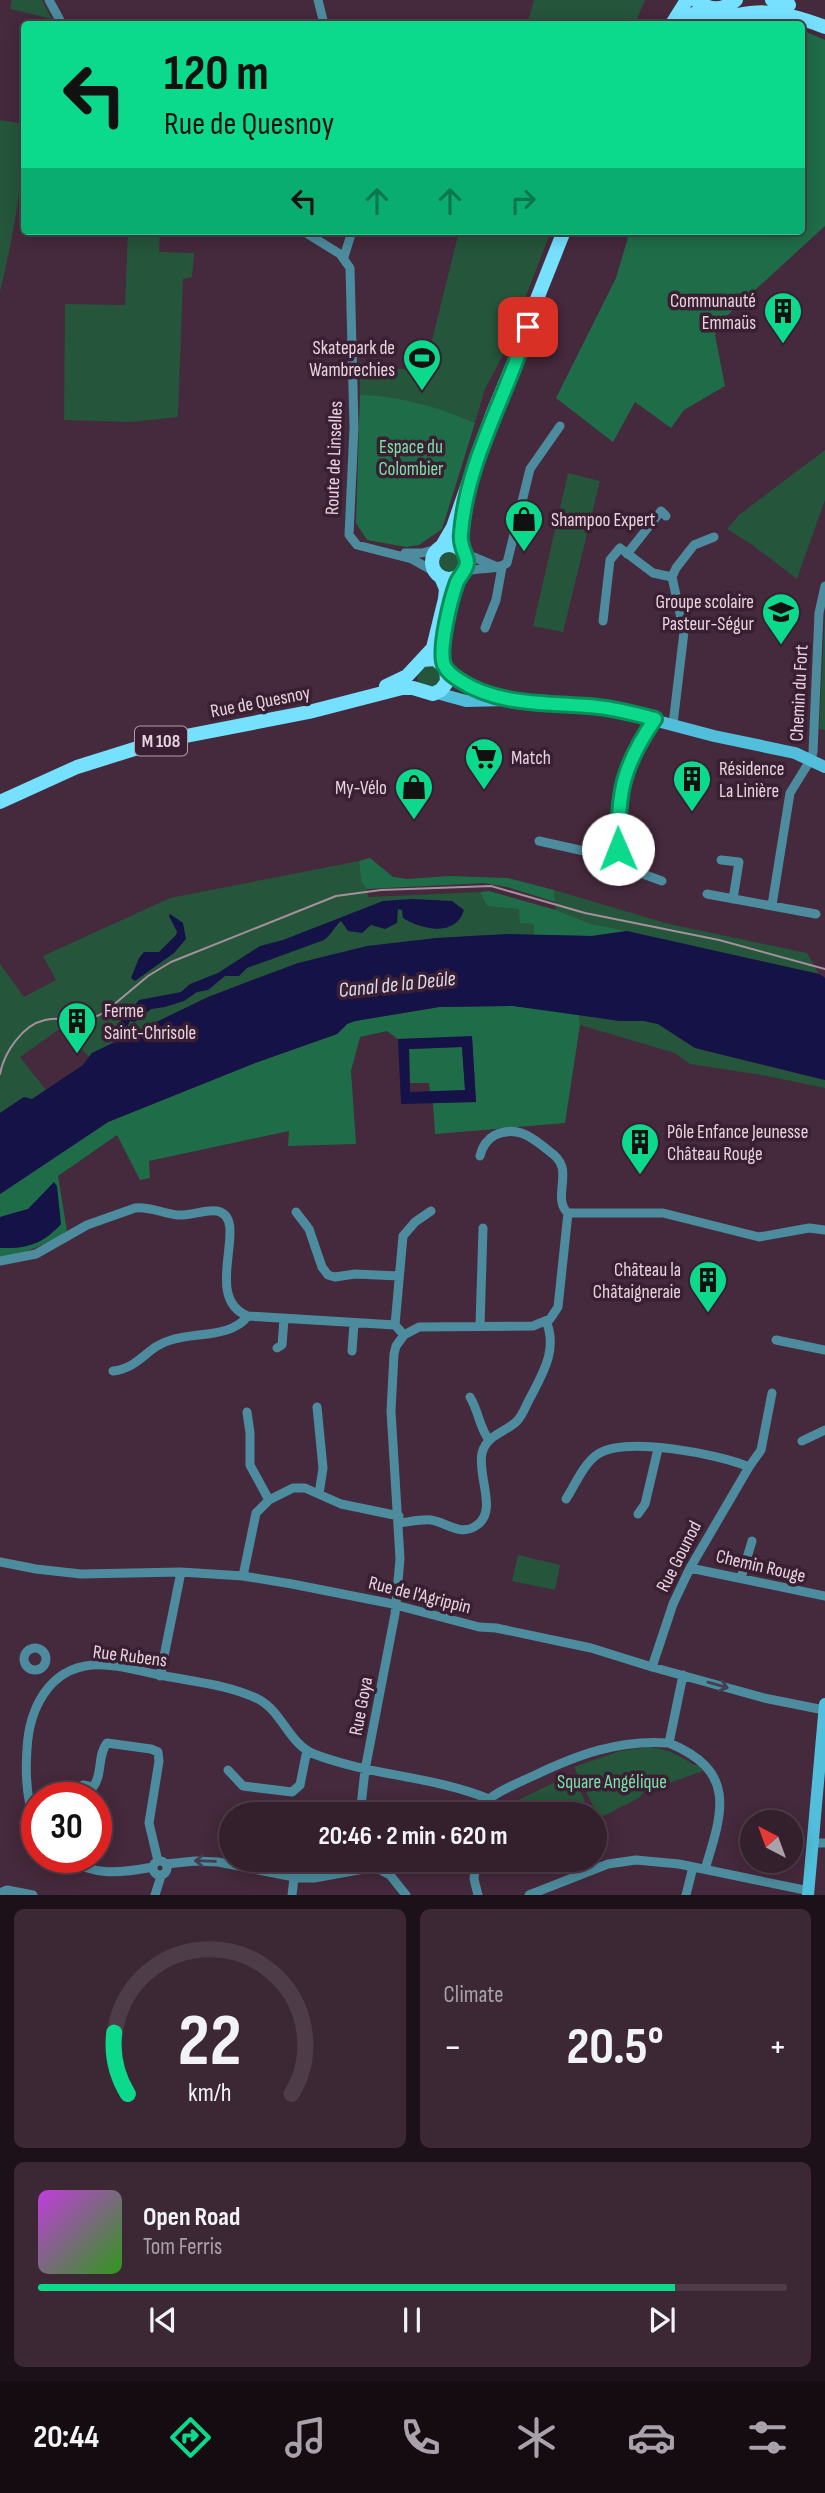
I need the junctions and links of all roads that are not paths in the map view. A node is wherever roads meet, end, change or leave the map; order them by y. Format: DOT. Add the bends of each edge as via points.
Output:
graph roads {
  1 [pos="49,0"];
  2 [pos="318,0"];
  3 [pos="687,0"];
  4 [pos="696,0"];
  5 [pos="736,0"];
  6 [pos="772,0"];
  7 [pos="784,2"];
  8 [pos="711,8"];
  9 [pos="60,21"];
  10 [pos="323,21"];
  11 [pos="674,21"];
  12 [pos="684,21"];
  13 [pos="718,21"];
  14 [pos="825,21"];
  15 [pos="825,27"];
  16 [pos="309,235"];
  17 [pos="351,235"];
  18 [pos="562,235"];
  19 [pos="344,257"];
  20 [pos="560,426"];
  21 [pos="474,470"];
  22 [pos="666,516"];
  23 [pos="714,537"];
  24 [pos="440,548"];
  25 [pos="463,551"];
  26 [pos="392,553"];
  27 [pos="628,554"];
  28 [pos="500,567"];
  29 [pos="461,574"];
  30 [pos="438,575"];
  31 [pos="672,577"];
  32 [pos="825,586"];
  33 [pos="603,621"];
  34 [pos="485,628"];
  35 [pos="417,665"];
  36 [pos="445,667"];
  37 [pos="418,690"];
  38 [pos="437,692"];
  39 [pos="508,700"];
  40 [pos="330,706"];
  41 [pos="655,719"];
  42 [pos="673,724"];
  43 [pos="811,759"];
  44 [pos="825,767"];
  45 [pos="0,802"];
  46 [pos="539,841"];
  47 [pos="620,859"];
  48 [pos="721,860"];
  49 [pos="662,881"];
  50 [pos="707,894"];
  51 [pos="733,899"];
  52 [pos="772,905"];
  53 [pos="816,914"];
  54 [pos="480,1156"];
  55 [pos="429,1210"];
  56 [pos="296,1212"];
  57 [pos="568,1213"];
  58 [pos="483,1228"];
  59 [pos="825,1230"];
  60 [pos="0,1262"];
  61 [pos="399,1276"];
  62 [pos="248,1316"];
  63 [pos="284,1319"];
  64 [pos="546,1321"];
  65 [pos="354,1323"];
  66 [pos="395,1325"];
  67 [pos="481,1326"];
  68 [pos="404,1335"];
  69 [pos="776,1340"];
  70 [pos="277,1348"];
  71 [pos="825,1350"];
  72 [pos="352,1351"];
  73 [pos="113,1371"];
  74 [pos="772,1393"];
  75 [pos="470,1397"];
  76 [pos="317,1407"];
  77 [pos="247,1412"];
  78 [pos="825,1430"];
  79 [pos="489,1440"];
  80 [pos="802,1441"];
  81 [pos="658,1449"];
  82 [pos="749,1467"];
  83 [pos="319,1494"];
  84 [pos="566,1499"];
  85 [pos="269,1500"];
  86 [pos="638,1514"];
  87 [pos="399,1519"];
  88 [pos="752,1541"];
  89 [pos="0,1562"];
  90 [pos="690,1568"];
  91 [pos="181,1572"];
  92 [pos="243,1576"];
  93 [pos="741,1578"];
  94 [pos="825,1596"];
  95 [pos="396,1605"];
  96 [pos="652,1667"];
  97 [pos="42,1668"];
  98 [pos="160,1675"];
  99 [pos="683,1675"];
  100 [pos="53,1681"];
  101 [pos="825,1704"];
  102 [pos="824,1710"];
  103 [pos="669,1743"];
  104 [pos="307,1751"];
  105 [pos="228,1770"];
  106 [pos="365,1770"];
  107 [pos="27,1782"];
  108 [pos="96,1782"];
  109 [pos="489,1799"];
  110 [pos="361,1802"];
  111 [pos="488,1802"];
  112 [pos="819,1843"];
  113 [pos="159,1864"];
  114 [pos="693,1867"];
  115 [pos="705,1869"];
  116 [pos="112,1872"];
  117 [pos="475,1872"];
  118 [pos="294,1878"];
  119 [pos="0,1893"];
  120 [pos="808,1893"];
  121 [pos="33,1895"];
  122 [pos="155,1895"];
  123 [pos="292,1895"];
  124 [pos="406,1895"];
  125 [pos="478,1895"];
  126 [pos="529,1895"];
  127 [pos="686,1895"];
  1 -- 9 [label="street"];
  2 -- 10 [label="street"];
  3 -- 11 [label="main road"];
  4 -- 8 [label="main road"];
  5 -- 8 [label="main road" via="727,7"];
  6 -- 7 [label="main road"];
  7 -- 14 [label="main road"];
  8 -- 12 [label="main road"];
  13 -- 15 [label="main road" via="769,11"];
  16 -- 19 [label="street"];
  17 -- 19 [label="street"];
  18 -- 21 [label="main road" via="496,390"];
  19 -- 26 [label="street, Route de Linselles" via="350,274 354,428 348,530 357,545"];
  20 -- 28 [label="street" via="530,468 510,558"];
  21 -- 24 [label="main road" via="451,532"];
  21 -- 25 [label="main road" via="461,532"];
  22 -- 27 [label="street" via="661,511"];
  23 -- 31 [label="street" via="694,545"];
  24 -- 25 [label="main road" via="453,545"];
  24 -- 26 [label="street, Route de Linselles"];
  24 -- 30 [label="main road" via="432,561"];
  25 -- 28 [label="street"];
  25 -- 29 [label="main road" via="467,563"];
  26 -- 30 [label="street, Route de Linselles" via="421,562"];
  27 -- 31 [label="street" via="653,573"];
  27 -- 33 [label="street" via="620,548 610,560"];
  28 -- 29 [label="street"];
  28 -- 34 [label="street" via="496,600"];
  29 -- 30 [label="main road" via="451,580"];
  29 -- 36 [label="main road" via="443,642"];
  30 -- 35 [label="main road" via="446,592 442,617 433,648"];
  31 -- 42 [label="street" via="684,632"];
  32 -- 43 [label="street, Chemin du Fort"];
  35 -- 36 [label="main road" via="433,658"];
  35 -- 37 [label="main road" via="412,681"];
  35 -- 40 [label="main road, Rue de Quesnoy / M 108" via="398,681"];
  36 -- 38 [label="main road" via="446,685"];
  36 -- 39 [label="street" via="477,690"];
  37 -- 38 [label="main road"];
  37 -- 40 [label="main road, Rue de Quesnoy / M 108" via="390,691"];
  38 -- 39 [label="street" via="466,701"];
  39 -- 41 [label="street" via="612,709"];
  40 -- 45 [label="main road, Rue de Quesnoy / M 108" via="121,752"];
  41 -- 42 [label="street"];
  41 -- 47 [label="street" via="637,745 622,785"];
  42 -- 43 [label="street"];
  43 -- 44 [label="street"];
  43 -- 52 [label="street" via="789,798"];
  46 -- 47 [label="street"];
  47 -- 49 [label="street" via="630,870"];
  48 -- 51 [label="street" via="739,863"];
  50 -- 51 [label="street"];
  51 -- 52 [label="street"];
  52 -- 53 [label="street"];
  54 -- 57 [label="street" via="486,1142 496,1135 527,1134 560,1161 562,1206"];
  55 -- 61 [label="street" via="403,1236"];
  56 -- 61 [label="street" via="309,1229 328,1275"];
  57 -- 59 [label="street" via="663,1213 759,1237 809,1228"];
  57 -- 64 [label="street" via="559,1303"];
  58 -- 67 [label="street"];
  60 -- 62 [label="street" via="41,1252 87,1225 135,1208 178,1215 216,1211 230,1226 228,1297"];
  61 -- 66 [label="street"];
  62 -- 63 [label="street"];
  62 -- 73 [label="street" via="235,1329 165,1341 131,1367"];
  63 -- 65 [label="street"];
  63 -- 70 [label="street" via="282,1345"];
  64 -- 67 [label="street" via="533,1326"];
  64 -- 79 [label="street" via="551,1346 543,1374 518,1420"];
  65 -- 66 [label="street"];
  65 -- 72 [label="street"];
  66 -- 68 [label="street"];
  67 -- 68 [label="street" via="419,1327"];
  68 -- 87 [label="street, Rue Goya" via="395,1349 391,1395"];
  69 -- 71 [label="street"];
  74 -- 82 [label="street, Rue Gounod" via="762,1446"];
  75 -- 79 [label="street"];
  76 -- 83 [label="street" via="323,1468"];
  77 -- 85 [label="street" via="250,1465"];
  78 -- 80 [label="street"];
  79 -- 87 [label="street" via="481,1461 488,1508 479,1524 460,1530 432,1520"];
  81 -- 82 [label="street" via="718,1457"];
  81 -- 84 [label="street" via="620,1447 601,1453"];
  81 -- 86 [label="street" via="645,1504"];
  82 -- 90 [label="street, Rue Gounod"];
  83 -- 85 [label="street" via="293,1488"];
  83 -- 87 [label="street"];
  85 -- 92 [label="street" via="254,1520"];
  87 -- 95 [label="street, Rue Goya"];
  88 -- 93 [label="street"];
  89 -- 91 [label="street, Rue de l'Agrippin" via="95,1575"];
  90 -- 93 [label="street, Chemin Rouge"];
  90 -- 96 [label="street, Rue Gounod"];
  91 -- 92 [label="street, Rue de l'Agrippin"];
  91 -- 98 [label="street"];
  92 -- 95 [label="street, Rue de l'Agrippin"];
  93 -- 94 [label="street, Chemin Rouge"];
  95 -- 96 [label="street, Rue de l'Agrippin"];
  95 -- 106 [label="street, Rue Goya"];
  96 -- 99 [label="street, Rue de l'Agrippin"];
  97 -- 100 [label="street"];
  98 -- 100 [label="street, Rue Rubens" via="91,1665"];
  98 -- 104 [label="street, Rue Rubens" via="206,1683 261,1701"];
  99 -- 102 [label="street, Rue de l'Agrippin, one-way"];
  99 -- 103 [label="street"];
  100 -- 107 [label="street" via="37,1704 27,1737"];
  101 -- 102 [label="street"];
  102 -- 112 [label="street"];
  103 -- 109 [label="street" via="633,1742 570,1758"];
  103 -- 115 [label="street" via="704,1762 718,1787 720,1815"];
  104 -- 105 [label="street" via="300,1785 294,1792 243,1786"];
  104 -- 106 [label="street"];
  106 -- 109 [label="street"];
  106 -- 110 [label="street, Rue Goya"];
  108 -- 113 [label="street" via="107,1743 158,1752 149,1823"];
  109 -- 111 [label="street"];
  112 -- 120 [label="street"];
  113 -- 116 [label="street"];
  118 -- 113 [label="street, one-way" via="218,1862"];
  113 -- 122 [label="street" via="167,1871"];
  114 -- 115 [label="street"];
  114 -- 126 [label="street" via="657,1861 620,1862"];
  114 -- 127 [label="street"];
  115 -- 120 [label="street"];
  117 -- 125 [label="street"];
  118 -- 123 [label="street"];
  118 -- 124 [label="street" via="375,1867 390,1875"];
  119 -- 121 [label="street"];
}
